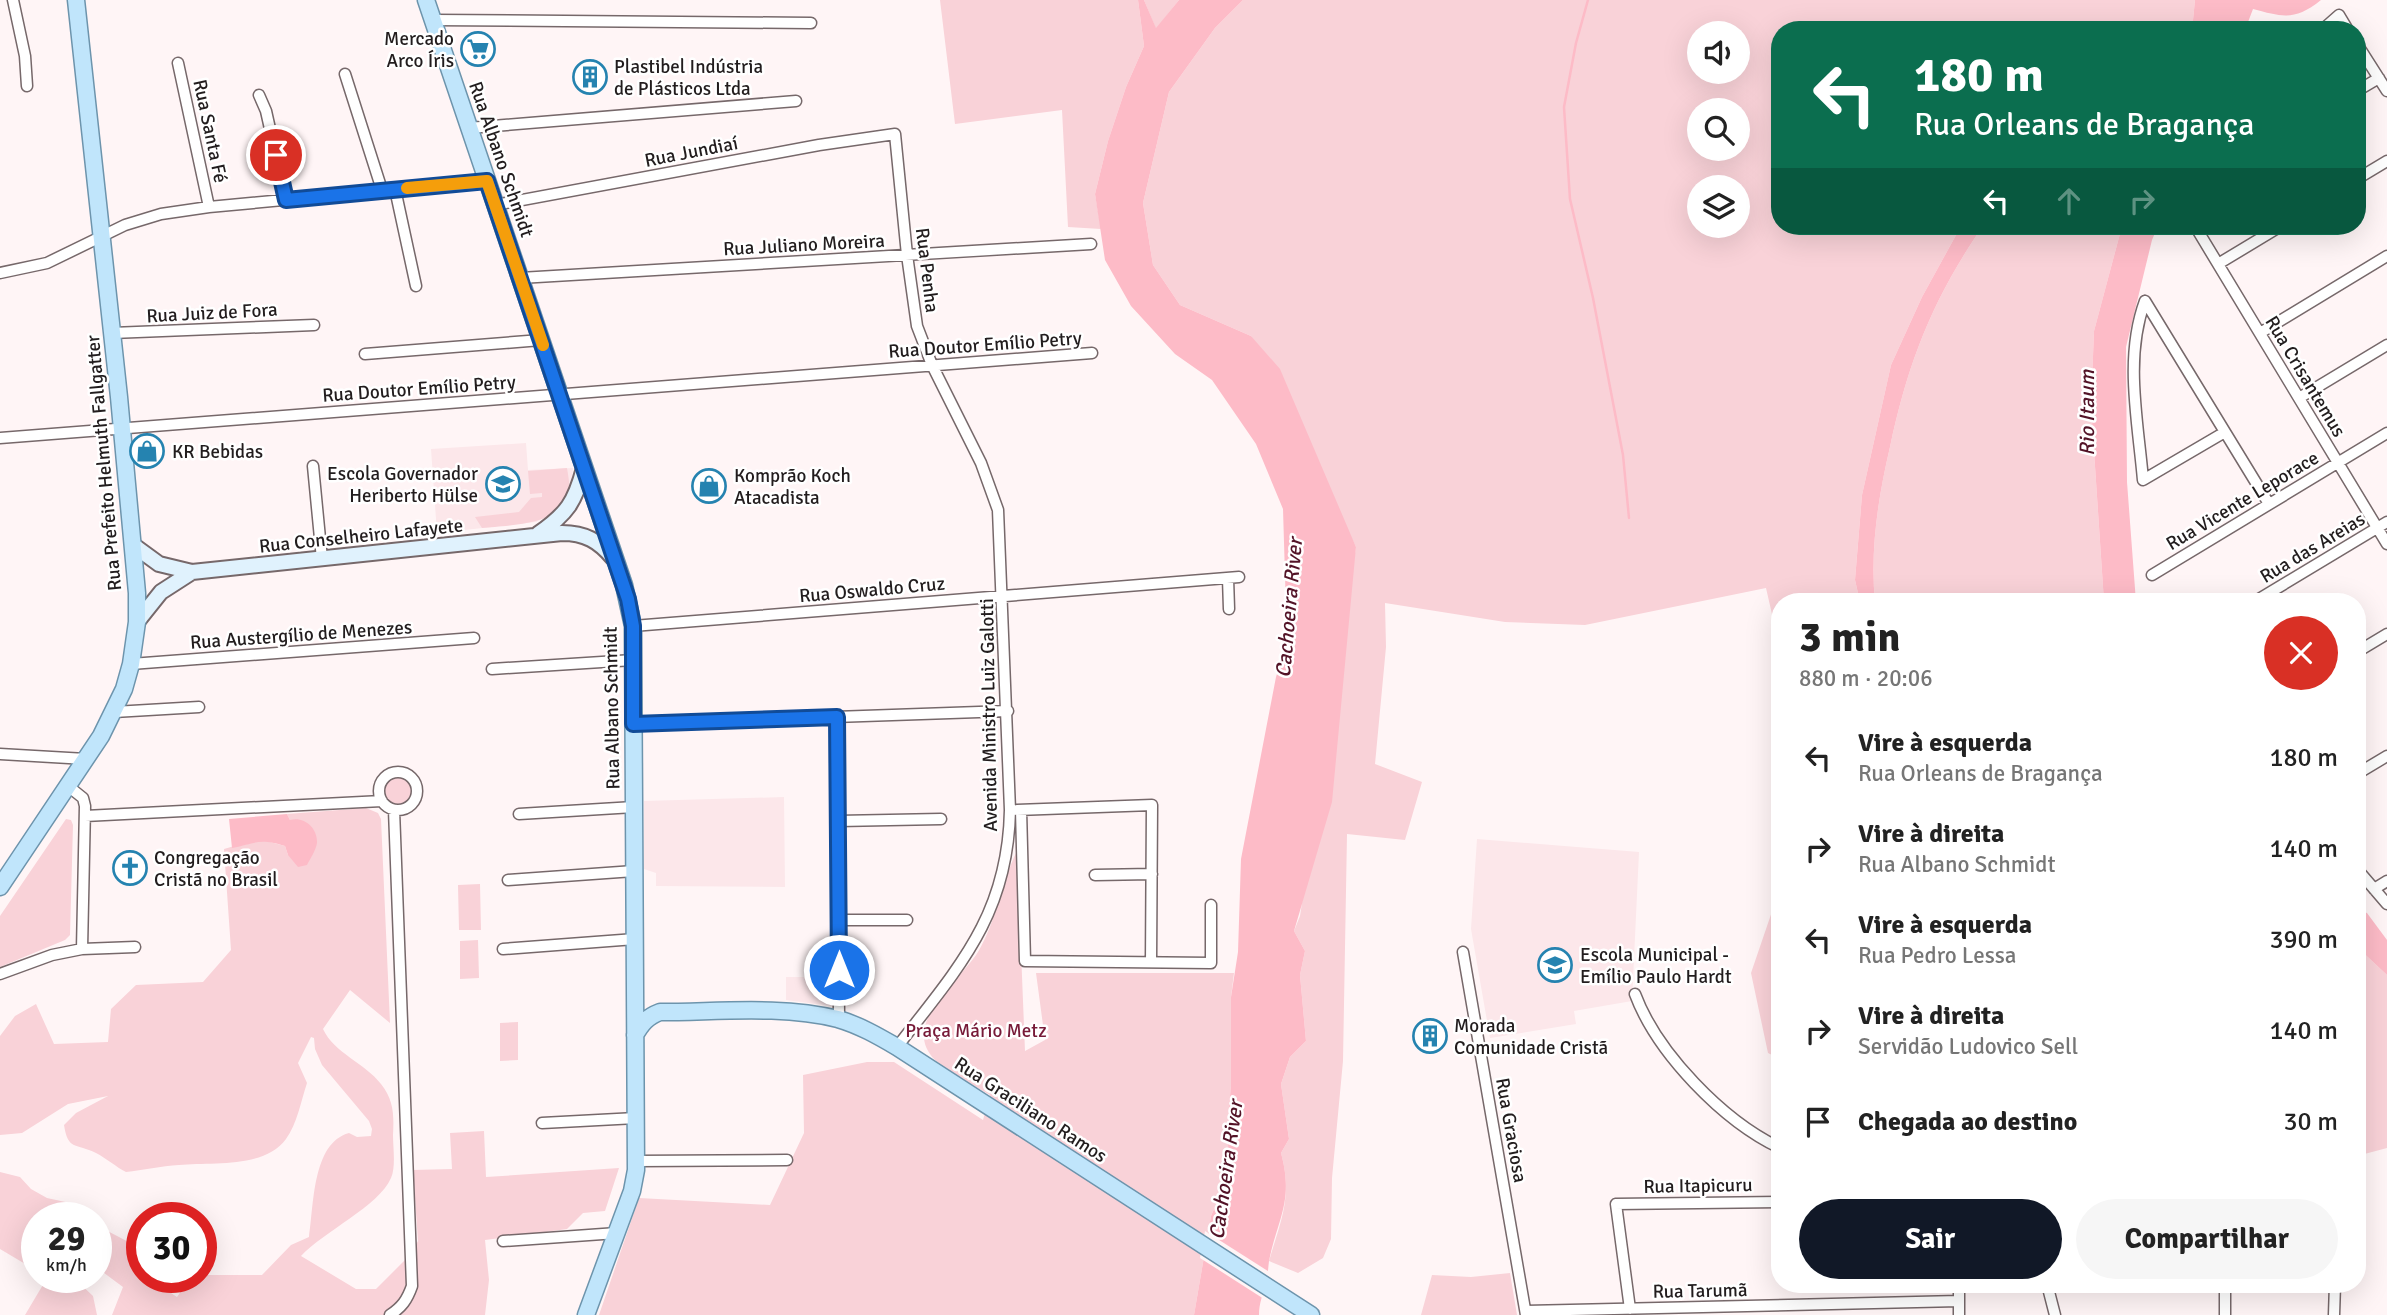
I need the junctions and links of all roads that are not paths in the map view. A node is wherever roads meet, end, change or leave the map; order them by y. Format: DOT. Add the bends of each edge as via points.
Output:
graph roads {
  1 [pos="13,0"];
  2 [pos="76,0"];
  3 [pos="426,0"];
  4 [pos="433,20"];
  5 [pos="811,23"];
  6 [pos="2366,58"];
  7 [pos="178,63"];
  8 [pos="345,74"];
  9 [pos="2379,78"];
  10 [pos="27,86"];
  11 [pos="2366,86"];
  12 [pos="2387,91"];
  13 [pos="259,95"];
  14 [pos="796,101"];
  15 [pos="469,128"];
  16 [pos="895,134"];
  17 [pos="2387,161"];
  18 [pos="2366,174"];
  19 [pos="487,181"];
  20 [pos="382,190"];
  21 [pos="395,190"];
  22 [pos="286,200"];
  23 [pos="495,205"];
  24 [pos="209,207"];
  25 [pos="2200,235"];
  26 [pos="2266,235"];
  27 [pos="102,237"];
  28 [pos="1091,244"];
  29 [pos="907,256"];
  30 [pos="2387,256"];
  31 [pos="2218,264"];
  32 [pos="0,273"];
  33 [pos="520,278"];
  34 [pos="416,286"];
  35 [pos="314,325"];
  36 [pos="2260,333"];
  37 [pos="112,334"];
  38 [pos="541,340"];
  39 [pos="2387,345"];
  40 [pos="1092,353"];
  41 [pos="365,354"];
  42 [pos="932,365"];
  43 [pos="559,394"];
  44 [pos="2299,398"];
  45 [pos="122,429"];
  46 [pos="2225,432"];
  47 [pos="2387,433"];
  48 [pos="0,438"];
  49 [pos="2338,463"];
  50 [pos="313,466"];
  51 [pos="584,468"];
  52 [pos="2269,504"];
  53 [pos="2387,522"];
  54 [pos="2377,528"];
  55 [pos="534,536"];
  56 [pos="2387,544"];
  57 [pos="133,545"];
  58 [pos="322,559"];
  59 [pos="615,560"];
  60 [pos="192,572"];
  61 [pos="2152,575"];
  62 [pos="2269,593"];
  63 [pos="1003,596"];
  64 [pos="1229,609"];
  65 [pos="137,622"];
  66 [pos="633,626"];
  67 [pos="2387,634"];
  68 [pos="474,638"];
  69 [pos="2366,647"];
  70 [pos="633,660"];
  71 [pos="131,664"];
  72 [pos="492,669"];
  73 [pos="199,707"];
  74 [pos="1007,711"];
  75 [pos="114,712"];
  76 [pos="837,717"];
  77 [pos="633,724"];
  78 [pos="0,754"];
  79 [pos="2387,756"];
  80 [pos="86,759"];
  81 [pos="2366,769"];
  82 [pos="68,786"];
  83 [pos="382,801"];
  84 [pos="634,807"];
  85 [pos="394,810"];
  86 [pos="1015,810"];
  87 [pos="519,814"];
  88 [pos="85,816"];
  89 [pos="941,819"];
  90 [pos="838,821"];
  91 [pos="634,871"];
  92 [pos="1152,874"];
  93 [pos="1095,875"];
  94 [pos="2366,879"];
  95 [pos="508,880"];
  96 [pos="2387,881"];
  97 [pos="0,887"];
  98 [pos="2374,888"];
  99 [pos="2387,904"];
  100 [pos="1211,905"];
  101 [pos="838,920"];
  102 [pos="907,920"];
  103 [pos="635,939"];
  104 [pos="135,947"];
  105 [pos="82,949"];
  106 [pos="503,949"];
  107 [pos="1463,952"];
  108 [pos="1151,962"];
  109 [pos="0,974"];
  110 [pos="635,990"];
  111 [pos="1635,994"];
  112 [pos="660,1012"];
  113 [pos="839,1019"];
  114 [pos="635,1035"];
  115 [pos="897,1047"];
  116 [pos="636,1118"];
  117 [pos="542,1124"];
  118 [pos="1771,1143"];
  119 [pos="787,1160"];
  120 [pos="636,1161"];
  121 [pos="1771,1202"];
  122 [pos="617,1233"];
  123 [pos="503,1241"];
  124 [pos="1959,1293"];
  125 [pos="2049,1293"];
  126 [pos="2225,1293"];
  127 [pos="2335,1293"];
  128 [pos="1959,1301"];
  129 [pos="1630,1309"];
  130 [pos="1526,1313"];
  131 [pos="390,1315"];
  132 [pos="586,1315"];
  133 [pos="1311,1315"];
  134 [pos="1959,1315"];
  135 [pos="2055,1315"];
  136 [pos="2225,1315"];
  137 [pos="2334,1315"];
  1 -- 10 [label="street"];
  2 -- 27 [label="main road, Rua Prefeito Helmuth Fallgatter"];
  3 -- 4 [label="main road, Rua Albano Schmidt"];
  4 -- 5 [label="street"];
  4 -- 15 [label="main road, Rua Albano Schmidt"];
  6 -- 9 [label="street"];
  7 -- 24 [label="street, Rua Santa Fé"];
  8 -- 20 [label="street"];
  9 -- 11 [label="street"];
  9 -- 12 [label="street"];
  13 -- 22 [label="street"];
  14 -- 15 [label="street"];
  15 -- 19 [label="main road, Rua Albano Schmidt"];
  16 -- 23 [label="street, Rua Jundiaí"];
  16 -- 29 [label="street, Rua Penha"];
  17 -- 18 [label="street"];
  19 -- 21 [label="street"];
  19 -- 23 [label="main road, Rua Albano Schmidt"];
  20 -- 21 [label="street"];
  20 -- 22 [label="street"];
  21 -- 34 [label="street"];
  22 -- 24 [label="street"];
  23 -- 33 [label="main road, Rua Albano Schmidt"];
  24 -- 27 [label="street" via="145,218"];
  25 -- 31 [label="street, Rua Crisantemus"];
  26 -- 31 [label="street"];
  27 -- 32 [label="street" via="47,263"];
  27 -- 37 [label="main road, Rua Prefeito Helmuth Fallgatter"];
  28 -- 29 [label="street, Rua Juliano Moreira"];
  29 -- 33 [label="street, Rua Juliano Moreira"];
  29 -- 42 [label="street, Rua Penha" via="918,326"];
  30 -- 36 [label="street"];
  31 -- 36 [label="street, Rua Crisantemus"];
  33 -- 38 [label="main road, Rua Albano Schmidt"];
  35 -- 37 [label="street, Rua Juiz de Fora"];
  36 -- 44 [label="street, Rua Crisantemus"];
  37 -- 45 [label="main road, Rua Prefeito Helmuth Fallgatter"];
  38 -- 41 [label="street"];
  38 -- 43 [label="main road, Rua Albano Schmidt"];
  39 -- 44 [label="street"];
  40 -- 42 [label="street, Rua Doutor Emílio Petry"];
  42 -- 43 [label="street, Rua Doutor Emílio Petry"];
  42 -- 63 [label="street, Avenida Ministro Luiz Galotti" via="994,495"];
  43 -- 45 [label="street, Rua Doutor Emílio Petry"];
  43 -- 51 [label="main road, Rua Albano Schmidt"];
  44 -- 49 [label="street, Rua Crisantemus"];
  45 -- 48 [label="street, Rua Doutor Emílio Petry"];
  45 -- 57 [label="main road, Rua Prefeito Helmuth Fallgatter"];
  46 -- 46 [label="street" via="2145,301 2135,335 2134,368 2143,480"];
  46 -- 52 [label="street"];
  47 -- 49 [label="street, Rua Vicente Leporace"];
  49 -- 52 [label="street, Rua Vicente Leporace"];
  49 -- 54 [label="street, Rua Crisantemus"];
  50 -- 58 [label="street"];
  51 -- 55 [label="street" via="564,514"];
  51 -- 59 [label="main road, Rua Albano Schmidt"];
  52 -- 61 [label="street, Rua Vicente Leporace"];
  53 -- 54 [label="street, Rua das Areias"];
  54 -- 56 [label="street, Rua Crisantemus"];
  54 -- 62 [label="street, Rua das Areias"];
  55 -- 58 [label="street, Rua Conselheiro Lafayete"];
  55 -- 59 [label="street, Rua Conselheiro Lafayete" via="580,534 603,545"];
  57 -- 60 [label="street, Rua Conselheiro Lafayete" via="159,564"];
  57 -- 65 [label="main road, Rua Prefeito Helmuth Fallgatter"];
  58 -- 60 [label="street, Rua Conselheiro Lafayete"];
  59 -- 66 [label="main road, Rua Albano Schmidt"];
  60 -- 65 [label="street, Rua Conselheiro Lafayete" via="161,592"];
  63 -- 64 [label="street, Rua Oswaldo Cruz" via="1233,577"];
  63 -- 66 [label="street, Rua Oswaldo Cruz"];
  63 -- 74 [label="street, Avenida Ministro Luiz Galotti"];
  65 -- 71 [label="main road, Rua Prefeito Helmuth Fallgatter"];
  66 -- 70 [label="main road, Rua Albano Schmidt"];
  67 -- 69 [label="street"];
  68 -- 71 [label="street, Rua Austergílio de Menezes"];
  70 -- 72 [label="street"];
  70 -- 77 [label="main road, Rua Albano Schmidt"];
  71 -- 75 [label="main road, Rua Prefeito Helmuth Fallgatter"];
  73 -- 75 [label="street"];
  74 -- 76 [label="street"];
  74 -- 86 [label="street, Avenida Ministro Luiz Galotti"];
  75 -- 80 [label="main road, Rua Prefeito Helmuth Fallgatter"];
  76 -- 77 [label="street"];
  76 -- 90 [label="street"];
  77 -- 84 [label="main road, Rua Albano Schmidt"];
  78 -- 80 [label="street"];
  79 -- 81 [label="street"];
  80 -- 82 [label="main road, Rua Prefeito Helmuth Fallgatter"];
  82 -- 88 [label="street" via="83,798"];
  82 -- 97 [label="main road, Rua Prefeito Helmuth Fallgatter"];
  83 -- 85 [label="street"];
  83 -- 85 [label="street" via="380,788 386,777 398,772 410,776 417,786 415,799 406,808"];
  83 -- 88 [label="street"];
  84 -- 87 [label="street"];
  84 -- 91 [label="main road, Rua Albano Schmidt"];
  85 -- 131 [label="street" via="412,1286 408,1298"];
  86 -- 92 [label="street" via="1152,805"];
  86 -- 108 [label="street" via="1025,961"];
  86 -- 115 [label="street, Avenida Ministro Luiz Galotti" via="1000,882 984,925"];
  88 -- 105 [label="street"];
  89 -- 90 [label="street"];
  90 -- 101 [label="street"];
  91 -- 95 [label="street"];
  91 -- 103 [label="main road, Rua Albano Schmidt"];
  92 -- 93 [label="street"];
  92 -- 108 [label="street"];
  94 -- 98 [label="street"];
  96 -- 98 [label="street"];
  98 -- 99 [label="street"];
  100 -- 108 [label="street" via="1211,963"];
  101 -- 102 [label="street"];
  101 -- 113 [label="street"];
  103 -- 106 [label="street"];
  103 -- 110 [label="main road, Rua Albano Schmidt"];
  104 -- 105 [label="street"];
  105 -- 109 [label="street"];
  107 -- 130 [label="street, Rua Graciosa"];
  110 -- 112 [label="main road" via="643,1002"];
  110 -- 114 [label="main road, Rua Albano Schmidt"];
  111 -- 118 [label="street" via="1650,1027 1695,1083 1730,1116"];
  112 -- 113 [label="main road, Rua Graciliano Ramos" via="767,1011"];
  112 -- 114 [label="main road" via="641,1024"];
  113 -- 115 [label="main road, Rua Graciliano Ramos"];
  114 -- 116 [label="main road, Rua Albano Schmidt"];
  115 -- 133 [label="main road, Rua Graciliano Ramos"];
  116 -- 117 [label="street"];
  116 -- 120 [label="main road, Rua Albano Schmidt"];
  119 -- 120 [label="street"];
  120 -- 122 [label="main road, Rua Albano Schmidt" via="632,1191"];
  121 -- 129 [label="street, Rua Itapicuru" via="1616,1204"];
  122 -- 123 [label="street"];
  122 -- 132 [label="main road, Rua Albano Schmidt"];
  124 -- 128 [label="street"];
  125 -- 135 [label="street"];
  126 -- 136 [label="street"];
  127 -- 137 [label="street"];
  128 -- 129 [label="street, Rua Tarumã"];
  128 -- 134 [label="street"];
  129 -- 130 [label="street, Rua Tarumã"];
}
